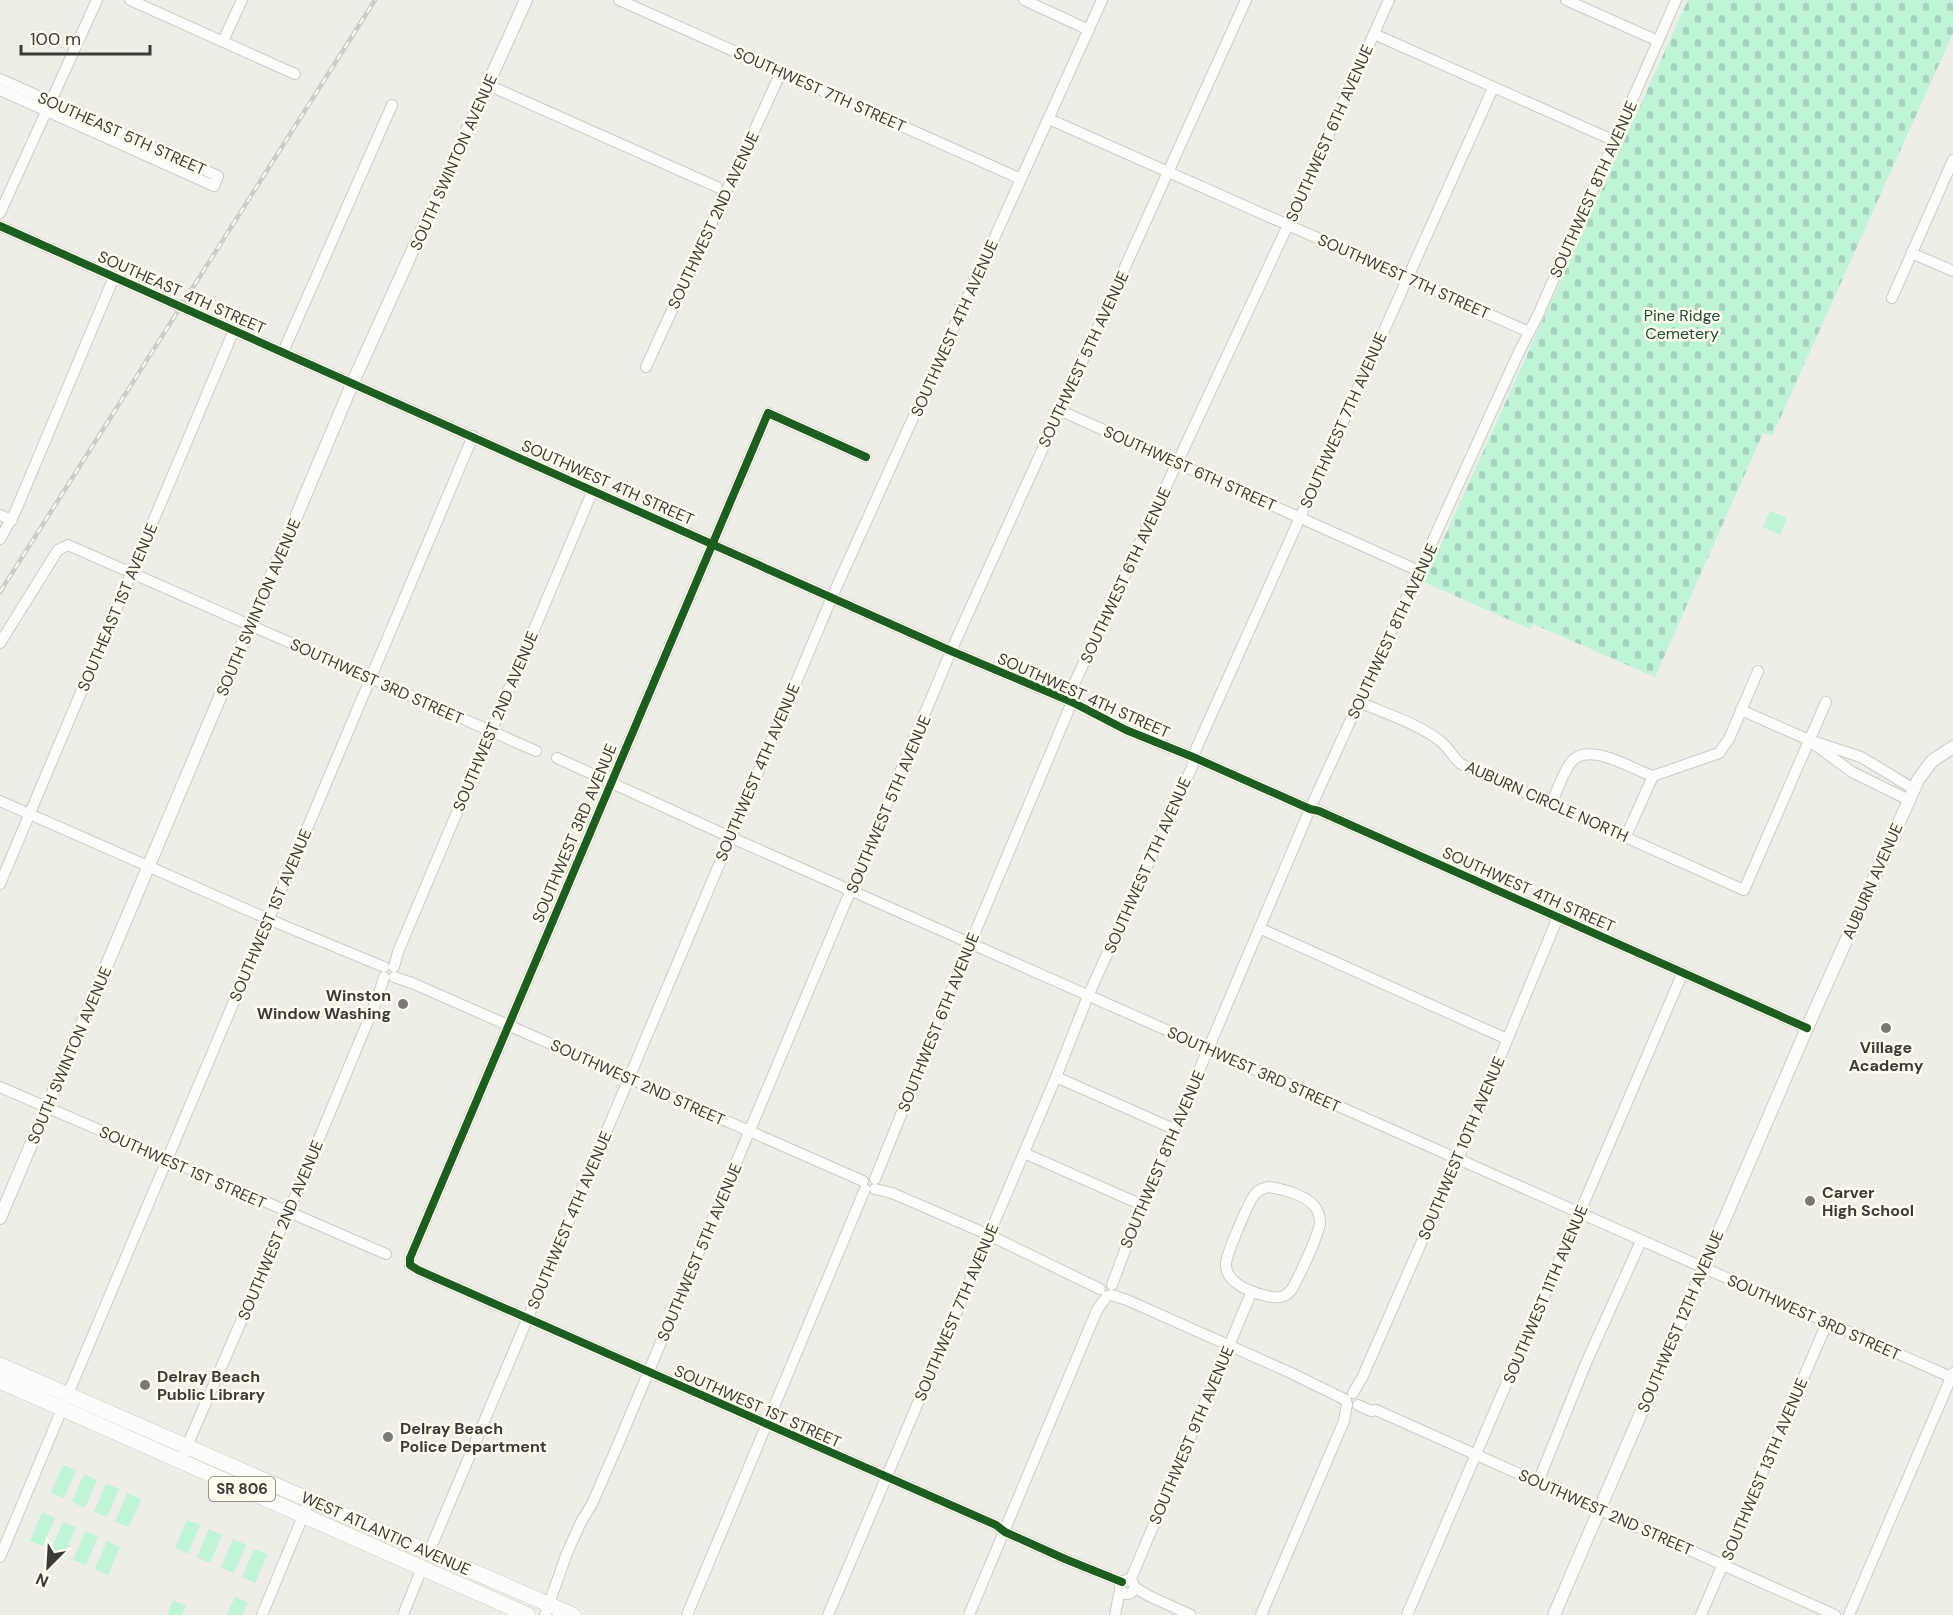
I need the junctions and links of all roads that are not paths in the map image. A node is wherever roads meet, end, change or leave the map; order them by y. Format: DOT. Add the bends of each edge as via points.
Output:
graph roads {
  1 [pos="97,0"];
  2 [pos="130,0"];
  3 [pos="242,0"];
  4 [pos="526,0"];
  5 [pos="619,0"];
  6 [pos="1024,0"];
  7 [pos="1102,0"];
  8 [pos="1246,0"];
  9 [pos="1389,0"];
  10 [pos="1566,0"];
  11 [pos="1676,0"];
  12 [pos="1089,30"];
  13 [pos="1374,34"];
  14 [pos="223,41"];
  15 [pos="1658,41"];
  16 [pos="781,72"];
  17 [pos="295,74"];
  18 [pos="0,79"];
  19 [pos="488,85"];
  20 [pos="1493,88"];
  21 [pos="0,90"];
  22 [pos="392,105"];
  23 [pos="48,106"];
  24 [pos="1048,119"];
  25 [pos="1615,141"];
  26 [pos="1953,160"];
  27 [pos="1168,172"];
  28 [pos="1021,179"];
  29 [pos="717,187"];
  30 [pos="0,213"];
  31 [pos="1288,225"];
  32 [pos="0,226"];
  33 [pos="1911,253"];
  34 [pos="1953,271"];
  35 [pos="114,277"];
  36 [pos="1407,278"];
  37 [pos="1892,298"];
  38 [pos="234,330"];
  39 [pos="1528,332"];
  40 [pos="283,352"];
  41 [pos="646,368"];
  42 [pos="353,382"];
  43 [pos="1059,410"];
  44 [pos="472,436"];
  45 [pos="866,457"];
  46 [pos="1177,464"];
  47 [pos="592,490"];
  48 [pos="0,515"];
  49 [pos="1299,516"];
  50 [pos="12,520"];
  51 [pos="0,539"];
  52 [pos="712,543"];
  53 [pos="1419,571"];
  54 [pos="131,573"];
  55 [pos="832,597"];
  56 [pos="250,625"];
  57 [pos="0,643"];
  58 [pos="951,651"];
  59 [pos="1758,671"];
  60 [pos="370,678"];
  61 [pos="1072,702"];
  62 [pos="1359,702"];
  63 [pos="1826,702"];
  64 [pos="1741,710"];
  65 [pos="490,731"];
  66 [pos="1809,740"];
  67 [pos="1953,747"];
  68 [pos="536,751"];
  69 [pos="1193,756"];
  70 [pos="557,758"];
  71 [pos="1653,776"];
  72 [pos="610,783"];
  73 [pos="1912,794"];
  74 [pos="0,801"];
  75 [pos="1552,803"];
  76 [pos="1310,809"];
  77 [pos="29,814"];
  78 [pos="1626,836"];
  79 [pos="730,837"];
  80 [pos="149,866"];
  81 [pos="0,884"];
  82 [pos="852,891"];
  83 [pos="1558,917"];
  84 [pos="268,919"];
  85 [pos="1259,928"];
  86 [pos="970,943"];
  87 [pos="389,972"];
  88 [pos="1683,972"];
  89 [pos="1088,996"];
  90 [pos="507,1025"];
  91 [pos="1807,1028"];
  92 [pos="1507,1039"];
  93 [pos="1208,1049"];
  94 [pos="1056,1077"];
  95 [pos="630,1078"];
  96 [pos="0,1087"];
  97 [pos="47,1107"];
  98 [pos="1174,1130"];
  99 [pos="749,1132"];
  100 [pos="1024,1153"];
  101 [pos="1458,1159"];
  102 [pos="168,1161"];
  103 [pos="870,1184"];
  104 [pos="1142,1205"];
  105 [pos="288,1213"];
  106 [pos="1580,1214"];
  107 [pos="0,1218"];
  108 [pos="989,1235"];
  109 [pos="1641,1241"];
  110 [pos="386,1254"];
  111 [pos="410,1264"];
  112 [pos="1703,1268"];
  113 [pos="1107,1290"];
  114 [pos="1252,1290"];
  115 [pos="527,1318"];
  116 [pos="1827,1323"];
  117 [pos="1229,1345"];
  118 [pos="0,1365"];
  119 [pos="648,1372"];
  120 [pos="1952,1376"];
  121 [pos="0,1382"];
  122 [pos="68,1394"];
  123 [pos="40,1399"];
  124 [pos="1353,1400"];
  125 [pos="87,1402"];
  126 [pos="62,1409"];
  127 [pos="768,1425"];
  128 [pos="187,1446"];
  129 [pos="1476,1454"];
  130 [pos="180,1462"];
  131 [pos="887,1477"];
  132 [pos="1538,1482"];
  133 [pos="310,1499"];
  134 [pos="1599,1509"];
  135 [pos="304,1516"];
  136 [pos="1005,1532"];
  137 [pos="386,1552"];
  138 [pos="429,1552"];
  139 [pos="0,1557"];
  140 [pos="1723,1564"];
  141 [pos="463,1566"];
  142 [pos="422,1568"];
  143 [pos="1126,1587"];
  144 [pos="547,1610"];
  145 [pos="262,1615"];
  146 [pos="403,1615"];
  147 [pos="528,1615"];
  148 [pos="573,1615"];
  149 [pos="687,1615"];
  150 [pos="828,1615"];
  151 [pos="969,1615"];
  152 [pos="1191,1615"];
  153 [pos="1261,1615"];
  154 [pos="1407,1615"];
  155 [pos="1554,1615"];
  156 [pos="1701,1615"];
  157 [pos="1835,1615"];
  158 [pos="1849,1615"];
  1 -- 23 [label="street"];
  2 -- 14 [label="street"];
  3 -- 14 [label="street"];
  4 -- 19 [label="street, SOUTH SWINTON AVENUE"];
  5 -- 16 [label="street, SOUTHWEST 7TH STREET"];
  6 -- 12 [label="street"];
  7 -- 12 [label="street, SOUTHWEST 4TH AVENUE"];
  8 -- 27 [label="street, SOUTHWEST 5TH AVENUE"];
  9 -- 13 [label="street, SOUTHWEST 6TH AVENUE"];
  10 -- 15 [label="street"];
  11 -- 15 [label="street, SOUTHWEST 8TH AVENUE"];
  12 -- 24 [label="street, SOUTHWEST 4TH AVENUE"];
  13 -- 20 [label="street"];
  13 -- 31 [label="street, SOUTHWEST 6TH AVENUE"];
  14 -- 17 [label="street"];
  15 -- 25 [label="street, SOUTHWEST 8TH AVENUE"];
  16 -- 28 [label="street, SOUTHWEST 7TH STREET"];
  16 -- 41 [label="street, SOUTHWEST 2ND AVENUE"];
  18 -- 23 [label="street, SOUTHEAST 5TH STREET"];
  19 -- 29 [label="street"];
  19 -- 42 [label="street, SOUTH SWINTON AVENUE"];
  20 -- 25 [label="street"];
  20 -- 36 [label="street, SOUTHWEST 7TH AVENUE"];
  21 -- 23 [label="street, SOUTHEAST 5TH STREET"];
  22 -- 40 [label="street"];
  23 -- 23 [label="street, SOUTHEAST 5TH STREET" via="214,186 218,176"];
  23 -- 30 [label="street"];
  24 -- 27 [label="street, SOUTHWEST 7TH STREET"];
  24 -- 28 [label="street, SOUTHWEST 4TH AVENUE"];
  25 -- 39 [label="street, SOUTHWEST 8TH AVENUE"];
  26 -- 33 [label="street"];
  27 -- 31 [label="street, SOUTHWEST 7TH STREET"];
  27 -- 43 [label="street, SOUTHWEST 5TH AVENUE"];
  28 -- 55 [label="street, SOUTHWEST 4TH AVENUE"];
  31 -- 36 [label="street, SOUTHWEST 7TH STREET"];
  31 -- 46 [label="street, SOUTHWEST 6TH AVENUE"];
  32 -- 35 [label="street, SOUTHEAST 4TH STREET"];
  33 -- 34 [label="street"];
  33 -- 37 [label="street"];
  35 -- 38 [label="street, SOUTHEAST 4TH STREET"];
  35 -- 50 [label="street"];
  36 -- 39 [label="street, SOUTHWEST 7TH STREET"];
  36 -- 49 [label="street, SOUTHWEST 7TH AVENUE"];
  38 -- 40 [label="street, SOUTHEAST 4TH STREET"];
  38 -- 54 [label="street, SOUTHEAST 1ST AVENUE"];
  39 -- 53 [label="street, SOUTHWEST 8TH AVENUE"];
  40 -- 42 [label="street, SOUTHEAST 4TH STREET"];
  42 -- 44 [label="street, SOUTHWEST 4TH STREET"];
  42 -- 56 [label="street, SOUTH SWINTON AVENUE"];
  43 -- 46 [label="street, SOUTHWEST 6TH STREET"];
  43 -- 58 [label="street, SOUTHWEST 5TH AVENUE"];
  44 -- 47 [label="street, SOUTHWEST 4TH STREET"];
  44 -- 60 [label="street, SOUTHWEST 1ST AVENUE"];
  45 -- 52 [label="street, SOUTHWEST 3RD AVENUE" via="768,413"];
  46 -- 49 [label="street, SOUTHWEST 6TH STREET"];
  46 -- 61 [label="street, SOUTHWEST 6TH AVENUE" via="1074,684"];
  47 -- 52 [label="street, SOUTHWEST 4TH STREET"];
  47 -- 65 [label="street, SOUTHWEST 2ND AVENUE"];
  48 -- 50 [label="street"];
  49 -- 53 [label="street, SOUTHWEST 6TH STREET"];
  49 -- 69 [label="street, SOUTHWEST 7TH AVENUE"];
  50 -- 51 [label="street"];
  52 -- 55 [label="street, SOUTHWEST 4TH STREET"];
  52 -- 72 [label="street, SOUTHWEST 3RD AVENUE"];
  53 -- 62 [label="street, SOUTHWEST 8TH AVENUE"];
  54 -- 56 [label="street, SOUTHWEST 3RD STREET"];
  54 -- 57 [label="street, SOUTHWEST 3RD STREET" via="68,545 58,550"];
  54 -- 77 [label="street, SOUTHEAST 1ST AVENUE"];
  55 -- 58 [label="street, SOUTHWEST 4TH STREET"];
  55 -- 79 [label="street, SOUTHWEST 4TH AVENUE"];
  56 -- 60 [label="street, SOUTHWEST 3RD STREET"];
  56 -- 80 [label="street, SOUTH SWINTON AVENUE"];
  58 -- 61 [label="street, SOUTHWEST 4TH STREET"];
  58 -- 82 [label="street, SOUTHWEST 5TH AVENUE"];
  59 -- 64 [label="street"];
  60 -- 65 [label="street, SOUTHWEST 3RD STREET"];
  60 -- 84 [label="street, SOUTHWEST 1ST AVENUE"];
  61 -- 69 [label="street, SOUTHWEST 4TH STREET" via="1126,730"];
  61 -- 86 [label="street, SOUTHWEST 6TH AVENUE"];
  62 -- 75 [label="street, AUBURN CIRCLE NORTH" via="1428,733 1461,764"];
  62 -- 76 [label="street, SOUTHWEST 8TH AVENUE"];
  63 -- 66 [label="street"];
  64 -- 66 [label="street"];
  64 -- 71 [label="street" via="1719,753"];
  65 -- 68 [label="street, SOUTHWEST 3RD STREET"];
  65 -- 87 [label="street, SOUTHWEST 2ND AVENUE"];
  66 -- 73 [label="street" via="1852,772"];
  66 -- 73 [label="street" via="1861,757"];
  66 -- 78 [label="street, AUBURN CIRCLE NORTH" via="1744,890"];
  67 -- 73 [label="street, AUBURN AVENUE" via="1932,761"];
  69 -- 76 [label="street, SOUTHWEST 4TH STREET"];
  69 -- 89 [label="street, SOUTHWEST 7TH AVENUE"];
  70 -- 72 [label="street, SOUTHWEST 3RD STREET"];
  71 -- 75 [label="street" via="1597,753 1584,753 1569,764"];
  71 -- 78 [label="street"];
  72 -- 79 [label="street, SOUTHWEST 3RD STREET"];
  72 -- 90 [label="street, SOUTHWEST 3RD AVENUE"];
  73 -- 91 [label="street, AUBURN AVENUE"];
  74 -- 77 [label="street, SOUTHWEST 2ND STREET"];
  75 -- 78 [label="street, AUBURN CIRCLE NORTH"];
  76 -- 83 [label="street, SOUTHWEST 4TH STREET"];
  76 -- 85 [label="street, SOUTHWEST 8TH AVENUE"];
  77 -- 80 [label="street, SOUTHWEST 2ND STREET"];
  77 -- 81 [label="street, SOUTHEAST 1ST AVENUE"];
  79 -- 82 [label="street, SOUTHWEST 3RD STREET"];
  79 -- 95 [label="street, SOUTHWEST 4TH AVENUE"];
  80 -- 84 [label="street, SOUTHWEST 2ND STREET"];
  80 -- 97 [label="street, SOUTH SWINTON AVENUE"];
  82 -- 86 [label="street, SOUTHWEST 3RD STREET"];
  82 -- 99 [label="street, SOUTHWEST 5TH AVENUE"];
  83 -- 88 [label="street, SOUTHWEST 4TH STREET"];
  83 -- 92 [label="street, SOUTHWEST 10TH AVENUE"];
  84 -- 87 [label="street, SOUTHWEST 2ND STREET"];
  84 -- 102 [label="street, SOUTHWEST 1ST AVENUE"];
  85 -- 92 [label="street"];
  85 -- 93 [label="street, SOUTHWEST 8TH AVENUE"];
  86 -- 89 [label="street, SOUTHWEST 3RD STREET"];
  86 -- 103 [label="street, SOUTHWEST 6TH AVENUE"];
  87 -- 90 [label="street, SOUTHWEST 2ND STREET"];
  87 -- 105 [label="street, SOUTHWEST 2ND AVENUE"];
  88 -- 91 [label="street, SOUTHWEST 4TH STREET"];
  88 -- 106 [label="street, SOUTHWEST 11TH AVENUE"];
  89 -- 93 [label="street, SOUTHWEST 3RD STREET"];
  89 -- 94 [label="street, SOUTHWEST 7TH AVENUE"];
  90 -- 95 [label="street, SOUTHWEST 2ND STREET"];
  90 -- 111 [label="street, SOUTHWEST 3RD AVENUE"];
  91 -- 112 [label="street, SOUTHWEST 12TH AVENUE"];
  92 -- 101 [label="street, SOUTHWEST 10TH AVENUE"];
  93 -- 98 [label="street, SOUTHWEST 8TH AVENUE"];
  93 -- 101 [label="street, SOUTHWEST 3RD STREET"];
  94 -- 98 [label="street"];
  94 -- 100 [label="street, SOUTHWEST 7TH AVENUE"];
  95 -- 99 [label="street, SOUTHWEST 2ND STREET"];
  95 -- 115 [label="street, SOUTHWEST 4TH AVENUE"];
  96 -- 97 [label="street, SOUTHWEST 1ST STREET"];
  97 -- 102 [label="street, SOUTHWEST 1ST STREET"];
  97 -- 107 [label="street, SOUTH SWINTON AVENUE"];
  98 -- 104 [label="street, SOUTHWEST 8TH AVENUE"];
  99 -- 103 [label="street, SOUTHWEST 2ND STREET"];
  99 -- 119 [label="street, SOUTHWEST 5TH AVENUE"];
  100 -- 104 [label="street"];
  100 -- 108 [label="street, SOUTHWEST 7TH AVENUE"];
  101 -- 106 [label="street, SOUTHWEST 3RD STREET"];
  101 -- 124 [label="street, SOUTHWEST 10TH AVENUE"];
  102 -- 105 [label="street, SOUTHWEST 1ST STREET"];
  102 -- 122 [label="street, SOUTHWEST 1ST AVENUE"];
  103 -- 108 [label="street, SOUTHWEST 2ND STREET"];
  103 -- 127 [label="street, SOUTHWEST 6TH AVENUE"];
  104 -- 113 [label="street, SOUTHWEST 8TH AVENUE" via="1118,1266 1108,1277"];
  105 -- 110 [label="street, SOUTHWEST 1ST STREET"];
  105 -- 128 [label="street, SOUTHWEST 2ND AVENUE"];
  106 -- 109 [label="street, SOUTHWEST 3RD STREET"];
  106 -- 129 [label="street, SOUTHWEST 11TH AVENUE"];
  108 -- 113 [label="street, SOUTHWEST 2ND STREET"];
  108 -- 131 [label="street, SOUTHWEST 7TH AVENUE"];
  109 -- 112 [label="street, SOUTHWEST 3RD STREET"];
  109 -- 132 [label="street"];
  111 -- 115 [label="street, SOUTHWEST 1ST STREET"];
  112 -- 116 [label="street, SOUTHWEST 3RD STREET"];
  112 -- 134 [label="street, SOUTHWEST 12TH AVENUE"];
  113 -- 117 [label="street, SOUTHWEST 2ND STREET"];
  113 -- 136 [label="street, SOUTHWEST 8TH AVENUE"];
  114 -- 114 [label="street" via="1229,1275 1226,1263 1253,1197 1269,1187 1313,1204 1319,1216 1318,1229 1290,1291 1272,1298"];
  114 -- 117 [label="street, SOUTHWEST 9TH AVENUE"];
  115 -- 119 [label="street, SOUTHWEST 1ST STREET"];
  115 -- 138 [label="street, SOUTHWEST 4TH AVENUE"];
  116 -- 120 [label="street, SOUTHWEST 3RD STREET"];
  116 -- 140 [label="street, SOUTHWEST 13TH AVENUE"];
  117 -- 124 [label="street, SOUTHWEST 2ND STREET"];
  117 -- 143 [label="street, SOUTHWEST 9TH AVENUE"];
  118 -- 122 [label="main road, WEST ATLANTIC AVENUE / SR 806"];
  119 -- 127 [label="street, SOUTHWEST 1ST STREET"];
  119 -- 144 [label="street, SOUTHWEST 5TH AVENUE" via="567,1553"];
  120 -- 158 [label="street"];
  121 -- 123 [label="main road, WEST ATLANTIC AVENUE / SR 806"];
  122 -- 123 [label="main road"];
  122 -- 125 [label="main road, WEST ATLANTIC AVENUE / SR 806"];
  123 -- 126 [label="main road, WEST ATLANTIC AVENUE / SR 806"];
  124 -- 129 [label="street, SOUTHWEST 2ND STREET"];
  124 -- 153 [label="street, SOUTHWEST 10TH AVENUE"];
  125 -- 126 [label="main road"];
  125 -- 128 [label="main road, WEST ATLANTIC AVENUE / SR 806"];
  126 -- 130 [label="main road, WEST ATLANTIC AVENUE / SR 806"];
  126 -- 139 [label="street"];
  127 -- 131 [label="street, SOUTHWEST 1ST STREET"];
  127 -- 149 [label="street, SOUTHWEST 6TH AVENUE"];
  128 -- 130 [label="street, SOUTHWEST 2ND AVENUE"];
  128 -- 133 [label="main road, WEST ATLANTIC AVENUE / SR 806"];
  129 -- 132 [label="street, SOUTHWEST 2ND STREET"];
  129 -- 154 [label="street, SOUTHWEST 11TH AVENUE"];
  130 -- 135 [label="main road, WEST ATLANTIC AVENUE / SR 806"];
  131 -- 136 [label="street, SOUTHWEST 1ST STREET"];
  131 -- 150 [label="street, SOUTHWEST 7TH AVENUE"];
  132 -- 134 [label="street, SOUTHWEST 2ND STREET"];
  133 -- 135 [label="street"];
  133 -- 138 [label="main road, WEST ATLANTIC AVENUE / SR 806"];
  134 -- 140 [label="street, SOUTHWEST 2ND STREET"];
  134 -- 155 [label="street, SOUTHWEST 12TH AVENUE"];
  135 -- 137 [label="main road, WEST ATLANTIC AVENUE / SR 806"];
  135 -- 145 [label="street"];
  136 -- 143 [label="street, SOUTHWEST 1ST STREET"];
  136 -- 151 [label="street, SOUTHWEST 8TH AVENUE"];
  137 -- 138 [label="main road" via="412,1557"];
  137 -- 142 [label="main road, WEST ATLANTIC AVENUE / SR 806"];
  138 -- 141 [label="main road, WEST ATLANTIC AVENUE / SR 806"];
  140 -- 156 [label="street, SOUTHWEST 13TH AVENUE"];
  140 -- 157 [label="street, SOUTHWEST 2ND STREET"];
  141 -- 142 [label="main road" via="440,1562"];
  141 -- 144 [label="main road, WEST ATLANTIC AVENUE / SR 806"];
  142 -- 146 [label="street"];
  142 -- 147 [label="main road, WEST ATLANTIC AVENUE / SR 806"];
  143 -- 152 [label="street, SOUTHWEST 1ST STREET"];
  144 -- 148 [label="main road, WEST ATLANTIC AVENUE / SR 806"];
}
